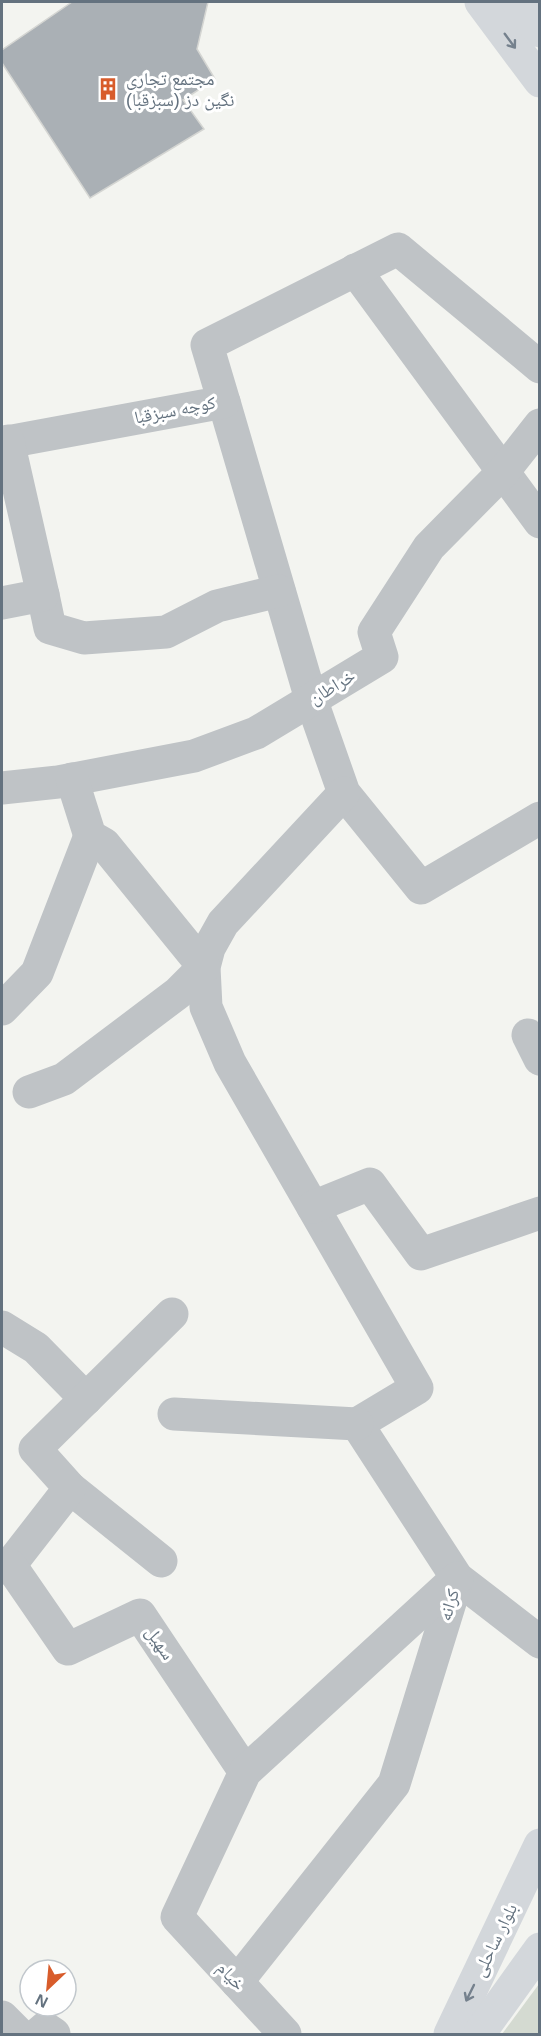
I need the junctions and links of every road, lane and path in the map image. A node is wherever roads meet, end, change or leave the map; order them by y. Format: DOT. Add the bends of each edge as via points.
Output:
graph roads {
  1 [pos="481,2"];
  2 [pos="518,2"];
  3 [pos="540,31"];
  4 [pos="540,81"];
  5 [pos="356,270"];
  6 [pos="540,367"];
  7 [pos="224,402"];
  8 [pos="540,425"];
  9 [pos="5,442"];
  10 [pos="503,472"];
  11 [pos="540,522"];
  12 [pos="279,591"];
  13 [pos="44,595"];
  14 [pos="2,603"];
  15 [pos="311,699"];
  16 [pos="72,779"];
  17 [pos="2,788"];
  18 [pos="344,793"];
  19 [pos="540,818"];
  20 [pos="90,836"];
  21 [pos="204,967"];
  22 [pos="2,1009"];
  23 [pos="29,1092"];
  24 [pos="313,1207"];
  25 [pos="540,1214"];
  26 [pos="172,1314"];
  27 [pos="2,1327"];
  28 [pos="86,1399"];
  29 [pos="174,1414"];
  30 [pos="357,1424"];
  31 [pos="70,1488"];
  32 [pos="160,1561"];
  33 [pos="6,1567"];
  34 [pos="457,1578"];
  35 [pos="540,1642"];
  36 [pos="245,1772"];
  37 [pos="540,1845"];
  38 [pos="177,1917"];
  39 [pos="540,1949"];
  40 [pos="237,1982"];
  41 [pos="2,2017"];
  42 [pos="19,2034"];
  43 [pos="38,2034"];
  44 [pos="54,2034"];
  45 [pos="285,2034"];
  46 [pos="450,2034"];
  47 [pos="478,2034"];
  1 -- 4 [label="main road, one-way"];
  2 -- 3 [label="main road"];
  5 -- 6 [label="street, کوچه سبزقبا" via="398,249"];
  5 -- 7 [label="street, کوچه سبزقبا" via="207,345"];
  5 -- 10 [label="street"];
  7 -- 9 [label="street, کوچه سبزقبا"];
  7 -- 12 [label="street"];
  8 -- 10 [label="street, خراطان"];
  9 -- 13 [label="street"];
  10 -- 11 [label="street"];
  10 -- 15 [label="street, خراطان" via="429,547 374,632 382,657"];
  12 -- 13 [label="street" via="217,606 166,632 84,638 51,628"];
  12 -- 15 [label="street"];
  13 -- 14 [label="street"];
  15 -- 16 [label="street, خراطان" via="256,733 194,756"];
  15 -- 18 [label="street"];
  16 -- 17 [label="street, خراطان"];
  16 -- 20 [label="street"];
  18 -- 19 [label="street" via="421,888"];
  18 -- 21 [label="street" via="224,923 209,948"];
  20 -- 21 [label="street" via="104,844"];
  20 -- 22 [label="street" via="37,973"];
  21 -- 23 [label="street" via="178,993 64,1079"];
  21 -- 24 [label="street" via="206,1007 230,1063"];
  24 -- 25 [label="street" via="370,1184 421,1254"];
  24 -- 30 [label="street" via="417,1388"];
  26 -- 28 [label="street"];
  27 -- 28 [label="street" via="36,1348"];
  28 -- 31 [label="street" via="35,1449"];
  29 -- 30 [label="street"];
  30 -- 34 [label="street"];
  31 -- 32 [label="street"];
  31 -- 33 [label="street"];
  33 -- 36 [label="street, سهیل" via="68,1649 140,1615"];
  34 -- 35 [label="street"];
  34 -- 36 [label="street, کرانه"];
  34 -- 40 [label="street, کرانه" via="394,1784"];
  36 -- 38 [label="street, کرانه"];
  37 -- 46 [label="main road, بلوار ساحلی, one-way"];
  38 -- 40 [label="street, خیام"];
  39 -- 47 [label="main road, بلوار ساحلی"];
  40 -- 45 [label="street, خیام"];
  41 -- 42 [label="street"];
  43 -- 44 [label="street" via="45,2028"];
}
